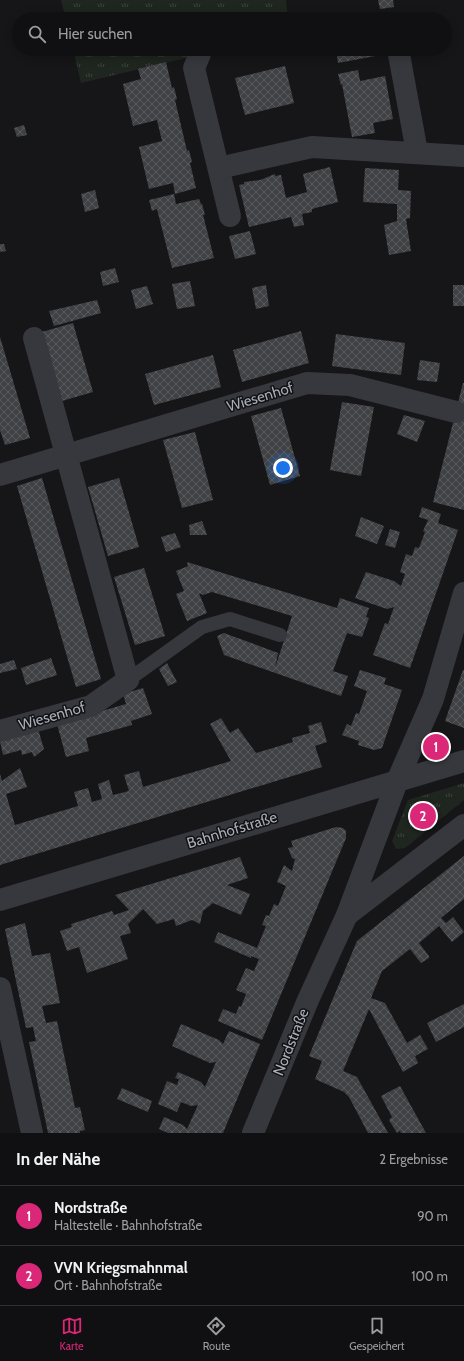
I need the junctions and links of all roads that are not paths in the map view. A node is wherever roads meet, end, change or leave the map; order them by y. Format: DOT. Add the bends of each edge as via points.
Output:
graph roads {
  1 [pos="199,56"];
  2 [pos="399,56"];
  3 [pos="417,152"];
  4 [pos="464,156"];
  5 [pos="219,168"];
  6 [pos="230,216"];
  7 [pos="34,338"];
  8 [pos="456,412"];
  9 [pos="66,456"];
  10 [pos="0,475"];
  11 [pos="464,592"];
  12 [pos="280,635"];
  13 [pos="128,680"];
  14 [pos="0,731"];
  15 [pos="464,761"];
  16 [pos="398,779"];
  17 [pos="464,825"];
  18 [pos="0,900"];
  19 [pos="347,914"];
  20 [pos="0,988"];
  21 [pos="3,1016"];
  22 [pos="32,1133"];
  23 [pos="254,1133"];
  1 -- 5 [label="street" via="194,68"];
  2 -- 3 [label="street"];
  3 -- 4 [label="street"];
  3 -- 5 [label="street" via="312,147"];
  5 -- 6 [label="street"];
  7 -- 9 [label="street"];
  8 -- 9 [label="street, Wiesenhof" via="350,385 307,383"];
  9 -- 10 [label="street, Wiesenhof"];
  9 -- 13 [label="street"];
  11 -- 16 [label="street, Nordstraße" via="433,699"];
  12 -- 13 [label="lane" via="230,618 202,627"];
  13 -- 14 [label="street, Wiesenhof" via="91,706"];
  15 -- 16 [label="street, Bahnhofstraße"];
  16 -- 18 [label="street, Bahnhofstraße"];
  16 -- 19 [label="street, Nordstraße"];
  17 -- 19 [label="street"];
  19 -- 23 [label="street, Nordstraße" via="308,1000"];
  20 -- 21 [label="street"];
  21 -- 22 [label="street"];
}
